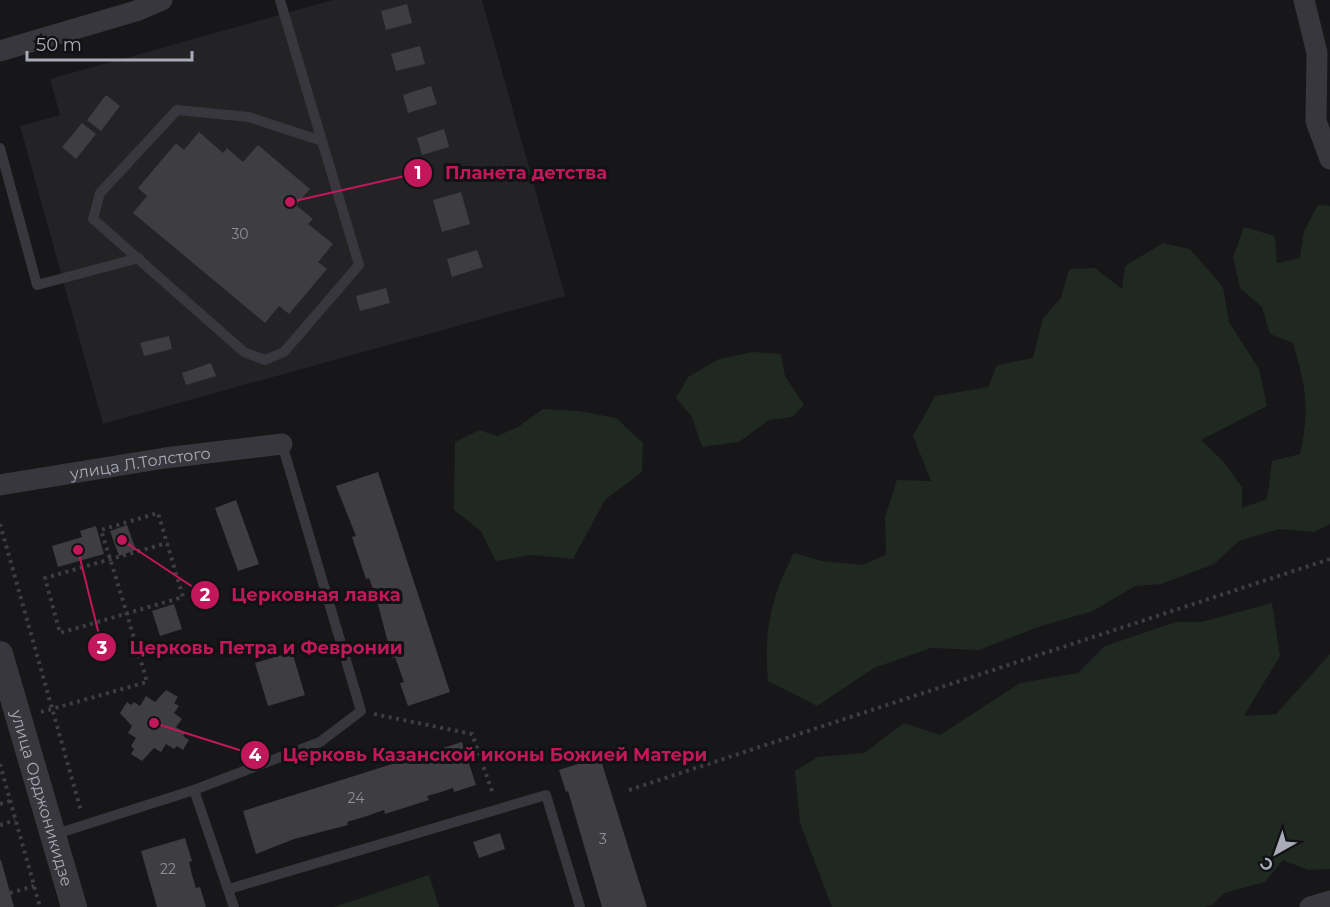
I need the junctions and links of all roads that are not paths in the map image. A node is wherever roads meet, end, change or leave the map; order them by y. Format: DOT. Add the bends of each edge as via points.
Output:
graph roads {
  1 [pos="162,0"];
  2 [pos="280,0"];
  3 [pos="1304,0"];
  4 [pos="135,6"];
  5 [pos="0,51"];
  6 [pos="322,141"];
  7 [pos="0,148"];
  8 [pos="1330,159"];
  9 [pos="139,258"];
  10 [pos="282,444"];
  11 [pos="0,485"];
  12 [pos="0,654"];
  13 [pos="194,790"];
  14 [pos="53,835"];
  15 [pos="229,889"];
  16 [pos="1330,901"];
  17 [pos="74,907"];
  18 [pos="234,907"];
  19 [pos="580,907"];
  20 [pos="1310,907"];
  1 -- 4 [label="street"];
  2 -- 6 [label="lane"];
  3 -- 8 [label="street" via="1317,53 1316,121"];
  4 -- 5 [label="street"];
  6 -- 9 [label="lane" via="249,117 177,110 100,194 93,219"];
  6 -- 9 [label="lane" via="359,265 284,352 265,360 244,352"];
  7 -- 9 [label="lane" via="37,285"];
  10 -- 11 [label="street, улица Л.Толстого"];
  10 -- 13 [label="lane" via="361,711 320,742"];
  12 -- 14 [label="street, улица Орджоникидзе"];
  13 -- 14 [label="lane"];
  13 -- 15 [label="lane"];
  14 -- 17 [label="street, улица Орджоникидзе"];
  15 -- 18 [label="lane"];
  15 -- 19 [label="lane" via="546,795"];
  16 -- 20 [label="street"];
}
